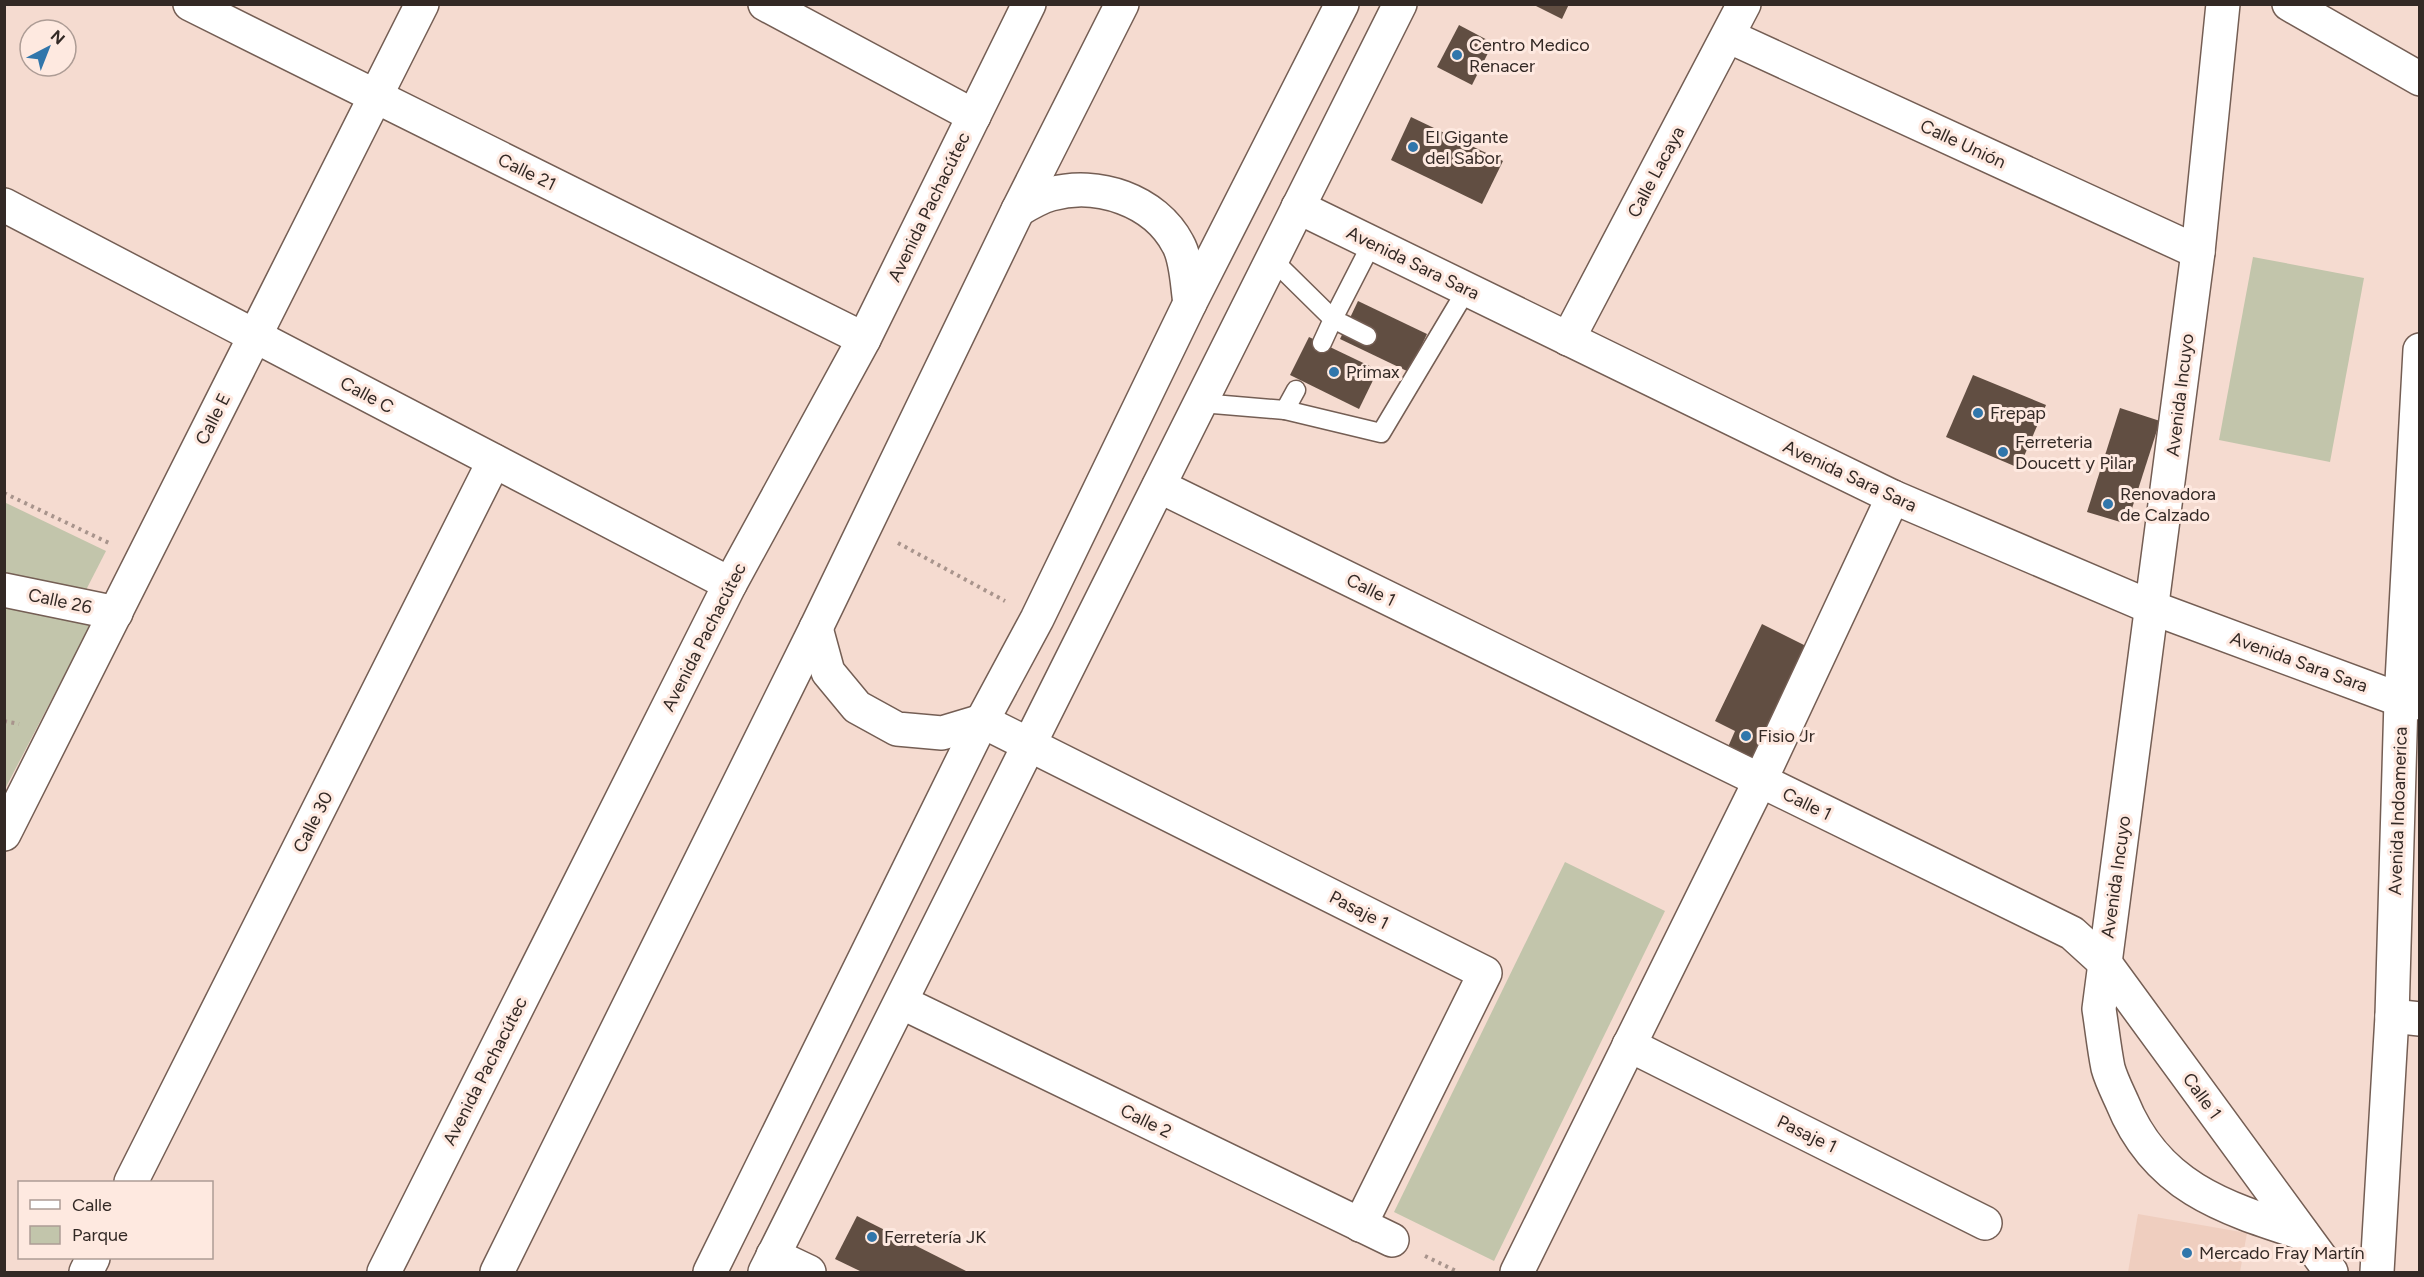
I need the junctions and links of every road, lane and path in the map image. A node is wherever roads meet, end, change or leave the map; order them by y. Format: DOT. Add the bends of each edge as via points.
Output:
graph roads {
  1 [pos="190,4"];
  2 [pos="422,4"];
  3 [pos="765,4"];
  4 [pos="1029,4"];
  5 [pos="1122,4"];
  6 [pos="1342,4"];
  7 [pos="1400,4"];
  8 [pos="1744,4"];
  9 [pos="2223,4"];
  10 [pos="2289,4"];
  11 [pos="1728,36"];
  12 [pos="2420,79"];
  13 [pos="375,97"];
  14 [pos="974,116"];
  15 [pos="4,205"];
  16 [pos="1298,207"];
  17 [pos="1018,210"];
  18 [pos="1372,243"];
  19 [pos="2198,252"];
  20 [pos="1272,259"];
  21 [pos="1467,289"];
  22 [pos="1190,303"];
  23 [pos="1333,319"];
  24 [pos="255,336"];
  25 [pos="1367,336"];
  26 [pos="864,339"];
  27 [pos="1568,339"];
  28 [pos="1322,343"];
  29 [pos="2419,363"];
  30 [pos="1296,390"];
  31 [pos="1201,403"];
  32 [pos="1285,410"];
  33 [pos="494,461"];
  34 [pos="1159,486"];
  35 [pos="4,493"];
  36 [pos="1893,497"];
  37 [pos="866,526"];
  38 [pos="142,560"];
  39 [pos="730,584"];
  40 [pos="4,590"];
  41 [pos="2152,608"];
  42 [pos="116,613"];
  43 [pos="1037,619"];
  44 [pos="816,628"];
  45 [pos="2410,702"];
  46 [pos="982,721"];
  47 [pos="1030,746"];
  48 [pos="1760,781"];
  49 [pos="4,834"];
  50 [pos="2105,963"];
  51 [pos="901,1002"];
  52 [pos="2406,1017"];
  53 [pos="1629,1045"];
  54 [pos="132,1181"];
  55 [pos="1985,1223"];
  56 [pos="1360,1225"];
  57 [pos="2302,1233"];
  58 [pos="1392,1240"];
  59 [pos="769,1264"];
  60 [pos="384,1272"];
  61 [pos="497,1272"];
  62 [pos="710,1272"];
  63 [pos="809,1272"];
  64 [pos="1517,1272"];
  65 [pos="2331,1272"];
  66 [pos="2377,1272"];
  1 -- 13 [label="street, Calle 21"];
  2 -- 13 [label="street, Calle E"];
  3 -- 14 [label="street"];
  4 -- 14 [label="street, Avenida Pachacútec"];
  5 -- 17 [label="street"];
  6 -- 22 [label="street"];
  7 -- 16 [label="street"];
  8 -- 11 [label="street, Calle Lacaya"];
  9 -- 19 [label="street, Avenida Incuyo"];
  10 -- 12 [label="street"];
  11 -- 19 [label="street, Calle Unión"];
  11 -- 27 [label="street, Calle Lacaya"];
  13 -- 24 [label="street, Calle E"];
  13 -- 26 [label="street, Calle 21"];
  14 -- 26 [label="street, Avenida Pachacútec"];
  15 -- 24 [label="street, Calle C"];
  16 -- 18 [label="street, Avenida Sara Sara"];
  16 -- 20 [label="street"];
  17 -- 22 [label="street" via="1050,194 1088,189 1124,197 1155,216 1179,245"];
  17 -- 37 [label="street"];
  18 -- 21 [label="street, Avenida Sara Sara"];
  18 -- 23 [label="lane"];
  19 -- 41 [label="street, Avenida Incuyo"];
  20 -- 23 [label="lane"];
  20 -- 31 [label="street"];
  21 -- 27 [label="street, Avenida Sara Sara"];
  21 -- 32 [label="lane" via="1418,360 1382,433"];
  22 -- 43 [label="street"];
  23 -- 25 [label="lane"];
  23 -- 28 [label="lane"];
  24 -- 33 [label="street, Calle C"];
  24 -- 38 [label="street, Calle E"];
  26 -- 39 [label="street, Avenida Pachacútec"];
  27 -- 36 [label="street, Avenida Sara Sara"];
  29 -- 45 [label="street, Avenida Indoamerica"];
  30 -- 32 [label="lane"];
  31 -- 32 [label="lane"];
  31 -- 34 [label="street"];
  33 -- 39 [label="street, Calle C"];
  33 -- 54 [label="street, Calle 30"];
  34 -- 47 [label="street"];
  34 -- 48 [label="street, Calle 1"];
  35 -- 38 [label="path"];
  36 -- 41 [label="street, Avenida Sara Sara"];
  36 -- 48 [label="street"];
  37 -- 43 [label="path"];
  37 -- 44 [label="street"];
  38 -- 42 [label="street, Calle E"];
  39 -- 60 [label="street, Avenida Pachacútec"];
  40 -- 42 [label="street, Calle 26"];
  41 -- 45 [label="street, Avenida Sara Sara"];
  41 -- 50 [label="street, Avenida Incuyo"];
  42 -- 49 [label="street, Calle E"];
  43 -- 46 [label="street"];
  44 -- 46 [label="street" via="828,672 857,707 897,729 942,733"];
  44 -- 61 [label="street"];
  45 -- 52 [label="street, Avenida Indoamerica"];
  46 -- 47 [label="street, Pasaje 1"];
  46 -- 62 [label="street"];
  47 -- 51 [label="street"];
  47 -- 56 [label="street, Pasaje 1" via="1485,973"];
  48 -- 50 [label="street, Calle 1" via="2072,933"];
  48 -- 53 [label="street"];
  50 -- 57 [label="street, Calle 1"];
  50 -- 57 [label="street, Avenida Incuyo" via="2099,1009 2109,1069 2132,1128 2162,1168 2203,1195 2241,1213"];
  51 -- 56 [label="street, Calle 2"];
  51 -- 59 [label="street"];
  52 -- 66 [label="street, Avenida Indoamerica"];
  53 -- 55 [label="street, Pasaje 1"];
  53 -- 64 [label="street"];
  56 -- 58 [label="street, Calle 2"];
  57 -- 65 [label="street, Calle 1"];
  59 -- 63 [label="street"];
}
